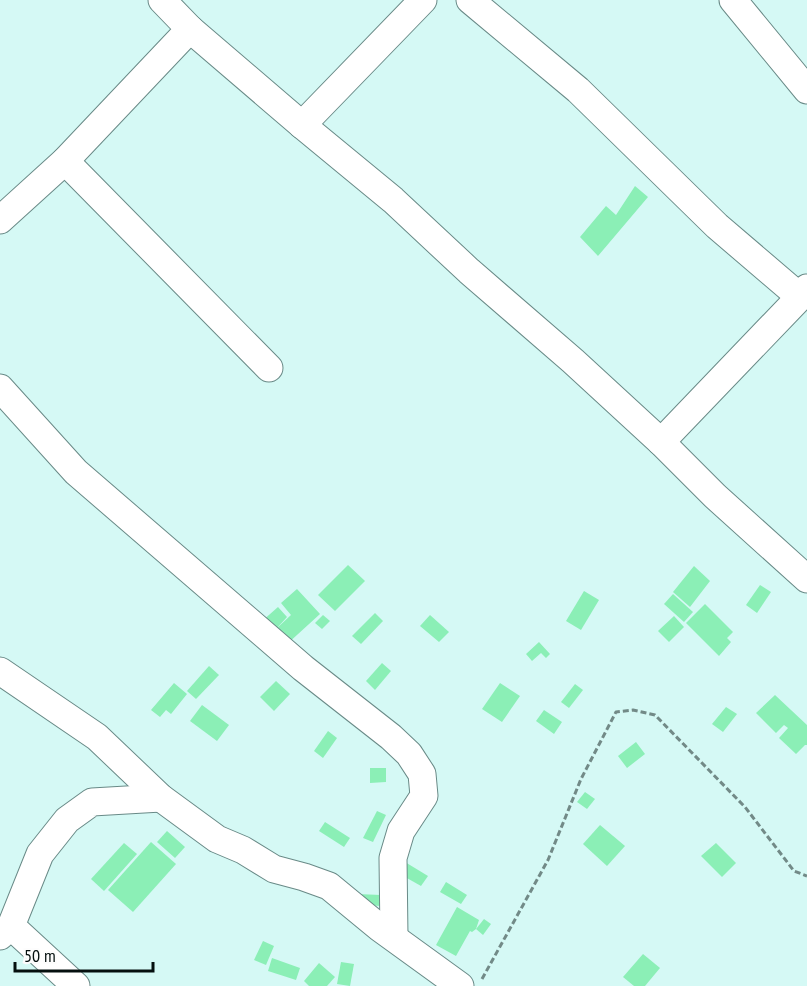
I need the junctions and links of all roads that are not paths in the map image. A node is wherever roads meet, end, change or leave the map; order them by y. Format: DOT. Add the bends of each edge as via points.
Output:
graph roads {
  1 [pos="162,0"];
  2 [pos="423,0"];
  3 [pos="470,0"];
  4 [pos="733,0"];
  5 [pos="190,29"];
  6 [pos="806,87"];
  7 [pos="302,125"];
  8 [pos="65,160"];
  9 [pos="0,220"];
  10 [pos="804,292"];
  11 [pos="270,368"];
  12 [pos="0,388"];
  13 [pos="661,442"];
  14 [pos="807,579"];
  15 [pos="0,671"];
  16 [pos="161,798"];
  17 [pos="6,931"];
  18 [pos="394,937"];
  19 [pos="76,986"];
  20 [pos="460,986"];
  1 -- 5 [label="street"];
  2 -- 7 [label="street"];
  3 -- 10 [label="street" via="578,90 717,226"];
  4 -- 6 [label="street"];
  5 -- 7 [label="street"];
  5 -- 8 [label="street"];
  7 -- 13 [label="street" via="393,200"];
  8 -- 9 [label="street"];
  8 -- 11 [label="street"];
  10 -- 13 [label="street"];
  12 -- 18 [label="street" via="76,472 409,754 422,774 424,796 401,831 393,858"];
  13 -- 14 [label="street"];
  15 -- 16 [label="street" via="98,737"];
  16 -- 17 [label="street" via="92,802 66,820 40,854"];
  16 -- 18 [label="street" via="216,839 274,869 330,886"];
  17 -- 19 [label="street"];
  18 -- 20 [label="street"];
}
